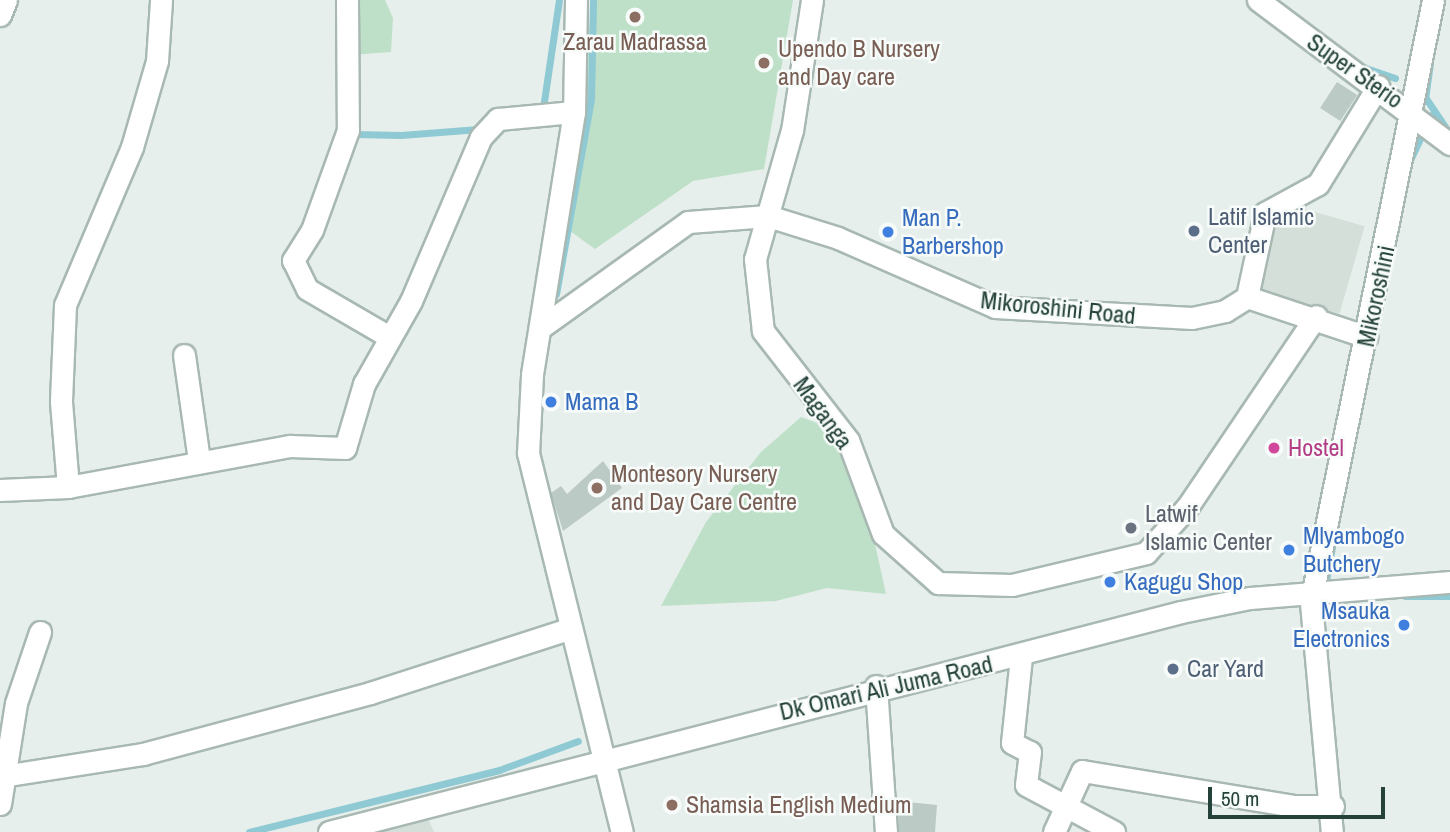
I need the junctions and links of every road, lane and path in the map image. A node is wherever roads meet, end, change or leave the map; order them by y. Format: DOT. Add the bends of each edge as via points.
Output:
graph roads {
  1 [pos="6,0"];
  2 [pos="162,0"];
  3 [pos="347,0"];
  4 [pos="576,0"];
  5 [pos="812,0"];
  6 [pos="1258,0"];
  7 [pos="1433,0"];
  8 [pos="0,15"];
  9 [pos="1378,86"];
  10 [pos="574,112"];
  11 [pos="1414,113"];
  12 [pos="1450,144"];
  13 [pos="768,216"];
  14 [pos="1247,296"];
  15 [pos="1316,316"];
  16 [pos="540,328"];
  17 [pos="386,335"];
  18 [pos="1367,337"];
  19 [pos="184,355"];
  20 [pos="199,460"];
  21 [pos="68,487"];
  22 [pos="0,490"];
  23 [pos="1450,582"];
  24 [pos="1312,592"];
  25 [pos="571,628"];
  26 [pos="40,632"];
  27 [pos="1021,657"];
  28 [pos="876,686"];
  29 [pos="600,761"];
  30 [pos="3,792"];
  31 [pos="1068,806"];
  32 [pos="1333,806"];
  33 [pos="329,832"];
  34 [pos="621,832"];
  35 [pos="886,832"];
  36 [pos="1054,832"];
  37 [pos="1114,832"];
  38 [pos="1332,832"];
  1 -- 8 [label="street"];
  2 -- 21 [label="street" via="157,61 136,134 65,305 61,401"];
  3 -- 17 [label="street" via="348,130 312,230 292,260 307,289"];
  4 -- 10 [label="street"];
  5 -- 13 [label="street, Maganga" via="792,130"];
  6 -- 9 [label="street, Super Sterio"];
  7 -- 11 [label="street, Mikoroshini"];
  9 -- 11 [label="street, Super Sterio"];
  9 -- 14 [label="street" via="1318,184 1265,213"];
  10 -- 16 [label="street"];
  10 -- 17 [label="street" via="498,120 486,130 411,301"];
  11 -- 12 [label="street, Super Sterio"];
  11 -- 18 [label="street, Mikoroshini"];
  13 -- 14 [label="street, Mikoroshini Road" via="838,238 995,307 1192,318 1225,311"];
  13 -- 15 [label="street, Maganga" via="755,259 763,331 848,440 883,534 939,583 989,587 1110,566 1159,543"];
  13 -- 16 [label="street" via="688,222"];
  14 -- 15 [label="street"];
  15 -- 18 [label="street"];
  16 -- 25 [label="street" via="528,453"];
  17 -- 20 [label="street" via="345,448 290,446"];
  18 -- 24 [label="street, Mikoroshini"];
  19 -- 20 [label="street"];
  20 -- 21 [label="street"];
  21 -- 22 [label="street"];
  23 -- 24 [label="street, Dk Omari Ali Juma Road"];
  24 -- 27 [label="street, Dk Omari Ali Juma Road" via="1181,612"];
  24 -- 32 [label="street, Mikoroshini"];
  25 -- 29 [label="street"];
  25 -- 30 [label="street" via="370,693"];
  26 -- 30 [label="street" via="16,703"];
  27 -- 28 [label="street, Dk Omari Ali Juma Road"];
  27 -- 31 [label="street" via="1012,743 1030,752 1026,785"];
  28 -- 29 [label="street, Dk Omari Ali Juma Road"];
  28 -- 35 [label="street"];
  29 -- 33 [label="street, Dk Omari Ali Juma Road"];
  29 -- 34 [label="street"];
  31 -- 32 [label="street" via="1082,771 1293,806"];
  31 -- 36 [label="street"];
  31 -- 37 [label="street"];
  32 -- 38 [label="street, Mikoroshini"];
}
